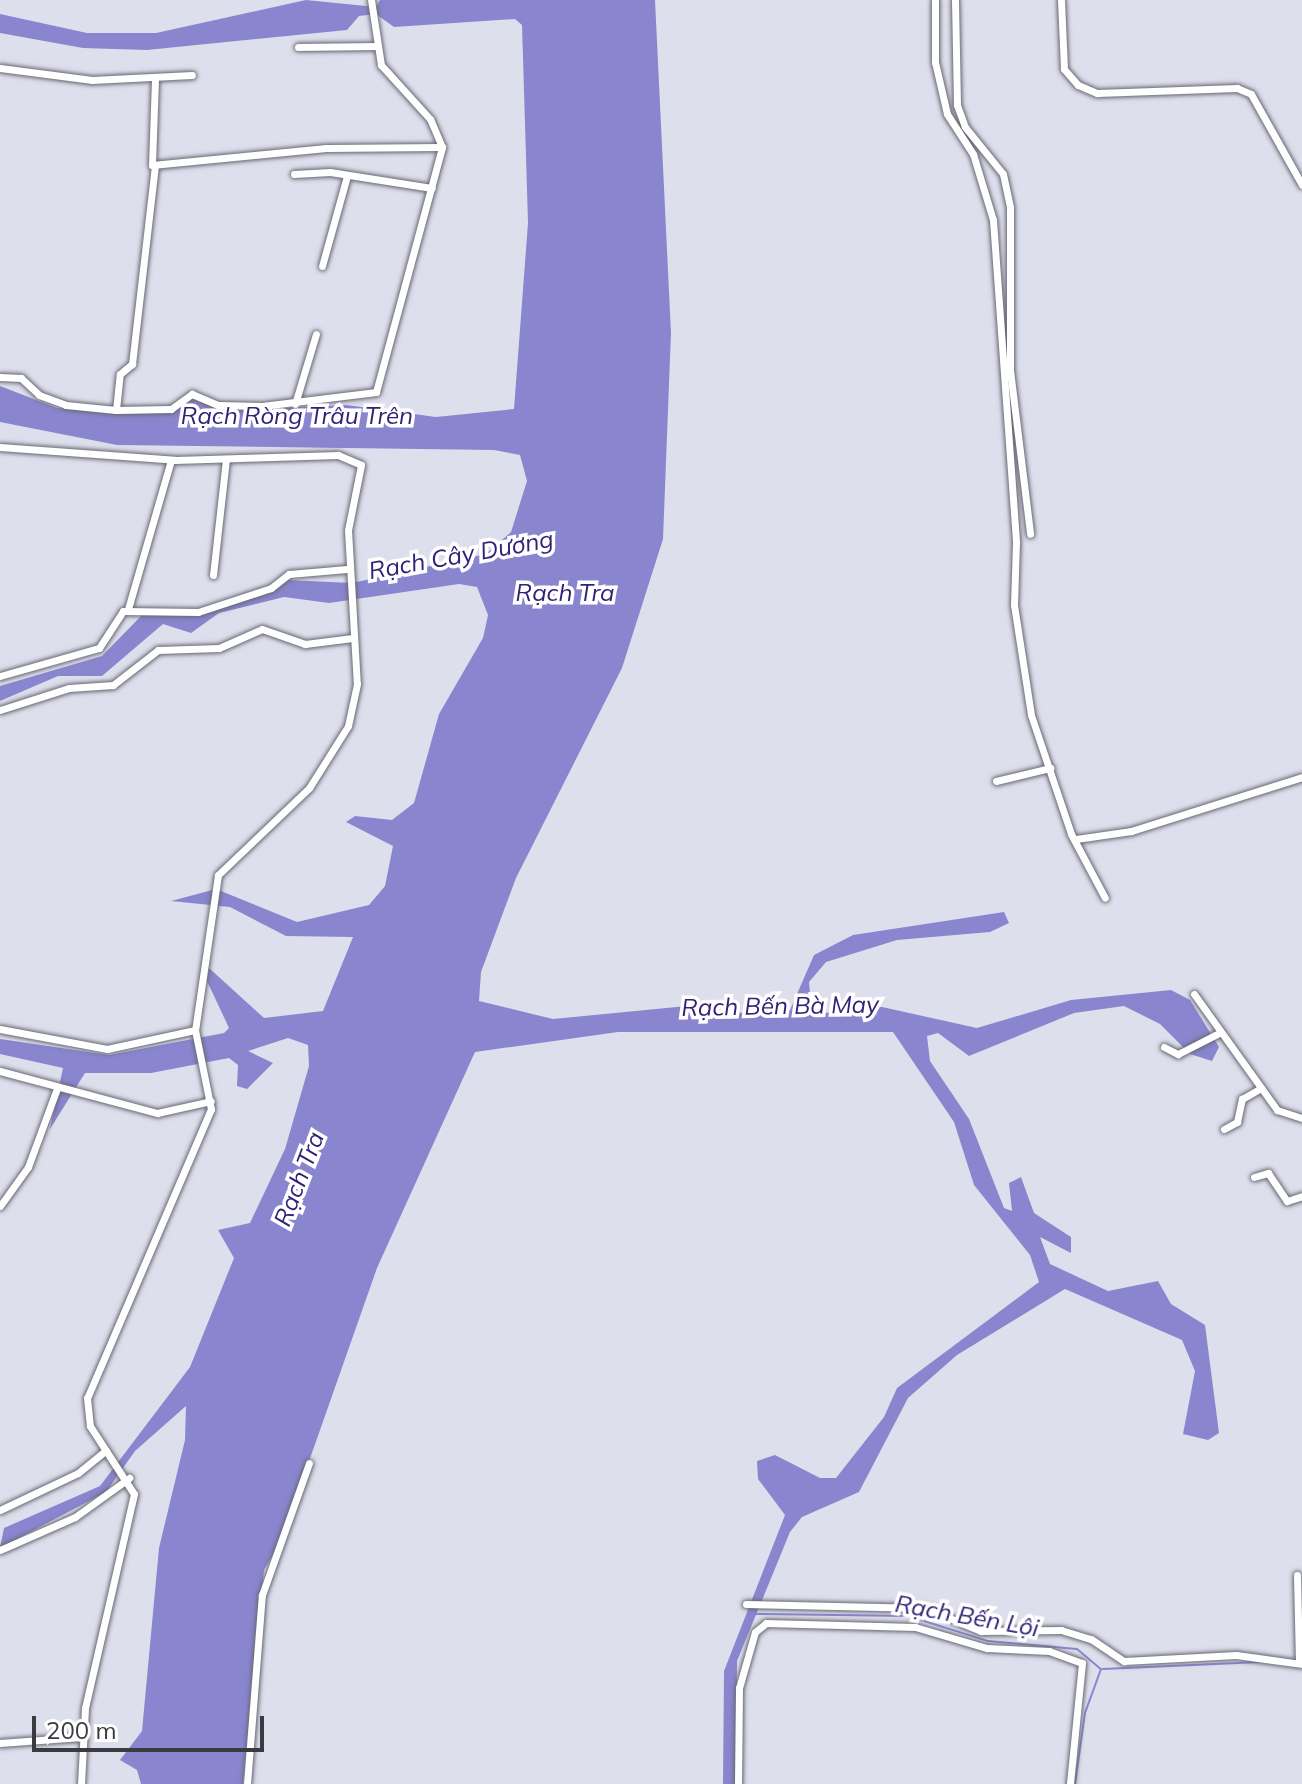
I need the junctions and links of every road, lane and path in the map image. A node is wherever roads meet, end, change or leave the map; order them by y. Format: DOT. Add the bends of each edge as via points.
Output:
graph roads {
  1 [pos="371,0"];
  2 [pos="935,0"];
  3 [pos="955,0"];
  4 [pos="1061,0"];
  5 [pos="375,46"];
  6 [pos="298,47"];
  7 [pos="0,68"];
  8 [pos="192,75"];
  9 [pos="155,79"];
  10 [pos="442,147"];
  11 [pos="155,165"];
  12 [pos="294,174"];
  13 [pos="347,176"];
  14 [pos="1302,185"];
  15 [pos="432,188"];
  16 [pos="322,266"];
  17 [pos="316,334"];
  18 [pos="0,377"];
  19 [pos="295,404"];
  20 [pos="116,410"];
  21 [pos="0,447"];
  22 [pos="226,459"];
  23 [pos="171,460"];
  24 [pos="1030,534"];
  25 [pos="347,571"];
  26 [pos="213,575"];
  27 [pos="128,609"];
  28 [pos="353,638"];
  29 [pos="0,676"];
  30 [pos="0,710"];
  31 [pos="1050,768"];
  32 [pos="1302,777"];
  33 [pos="996,781"];
  34 [pos="1076,839"];
  35 [pos="1105,898"];
  36 [pos="1194,994"];
  37 [pos="0,1029"];
  38 [pos="196,1032"];
  39 [pos="1218,1034"];
  40 [pos="1164,1047"];
  41 [pos="0,1071"];
  42 [pos="58,1088"];
  43 [pos="1261,1088"];
  44 [pos="211,1101"];
  45 [pos="1302,1118"];
  46 [pos="1224,1129"];
  47 [pos="1254,1177"];
  48 [pos="1302,1196"];
  49 [pos="0,1206"];
  50 [pos="108,1453"];
  51 [pos="309,1463"];
  52 [pos="127,1475"];
  53 [pos="0,1510"];
  54 [pos="0,1550"];
  55 [pos="1297,1575"];
  56 [pos="748,1604"];
  57 [pos="1300,1664"];
  58 [pos="81,1737"];
  59 [pos="0,1743"];
  60 [pos="81,1784"];
  61 [pos="247,1784"];
  62 [pos="738,1784"];
  63 [pos="1070,1784"];
  1 -- 5 [label="street"];
  2 -- 31 [label="street" via="935,62 947,114 973,154 991,208 1016,542 1014,605 1031,715"];
  3 -- 24 [label="street" via="957,105 965,127 1003,174 1010,207 1010,370"];
  4 -- 14 [label="street" via="1064,69 1078,85 1097,93 1237,88 1251,94"];
  5 -- 6 [label="street"];
  5 -- 10 [label="street"];
  7 -- 9 [label="street" via="92,80"];
  8 -- 9 [label="street"];
  9 -- 11 [label="street" via="149,160"];
  10 -- 11 [label="street" via="326,148"];
  10 -- 15 [label="street"];
  11 -- 20 [label="street" via="132,364 120,372"];
  12 -- 13 [label="street"];
  13 -- 15 [label="street"];
  13 -- 16 [label="street"];
  15 -- 19 [label="street" via="376,391"];
  17 -- 19 [label="street"];
  18 -- 20 [label="street" via="21,378 39,395 66,405"];
  19 -- 20 [label="street" via="220,405 192,394 171,409"];
  21 -- 23 [label="street"];
  22 -- 23 [label="street"];
  22 -- 25 [label="street" via="357,459"];
  22 -- 26 [label="street"];
  23 -- 27 [label="street"];
  25 -- 27 [label="street" via="289,574 271,588 198,612"];
  25 -- 28 [label="street"];
  27 -- 29 [label="street" via="99,648 70,650"];
  28 -- 30 [label="street" via="305,644 262,629 219,648 158,650 113,685 69,688"];
  28 -- 38 [label="street" via="357,684 330,760 230,857 216,880"];
  31 -- 33 [label="street"];
  31 -- 34 [label="street"];
  32 -- 34 [label="street" via="1131,831"];
  34 -- 35 [label="street"];
  36 -- 39 [label="street"];
  37 -- 38 [label="street" via="107,1049"];
  38 -- 44 [label="street"];
  39 -- 40 [label="street" via="1183,1051"];
  39 -- 43 [label="street"];
  41 -- 42 [label="street"];
  42 -- 44 [label="street" via="166,1114"];
  42 -- 49 [label="street" via="28,1167"];
  43 -- 45 [label="street" via="1277,1110"];
  43 -- 46 [label="street" via="1242,1099 1237,1122"];
  44 -- 50 [label="street" via="87,1398 86,1418"];
  47 -- 48 [label="street" via="1268,1173 1287,1201"];
  50 -- 52 [label="street"];
  50 -- 53 [label="street"];
  51 -- 61 [label="street" via="262,1595"];
  52 -- 54 [label="street" via="75,1517"];
  52 -- 58 [label="street" via="133,1515"];
  55 -- 57 [label="street"];
  56 -- 57 [label="street" via="925,1608 981,1631 1061,1630 1091,1639 1124,1661 1236,1655"];
  58 -- 59 [label="street"];
  58 -- 60 [label="street"];
  62 -- 63 [label="street" via="739,1688 755,1632 766,1623 915,1627 987,1648 1062,1653 1082,1663"];
}
